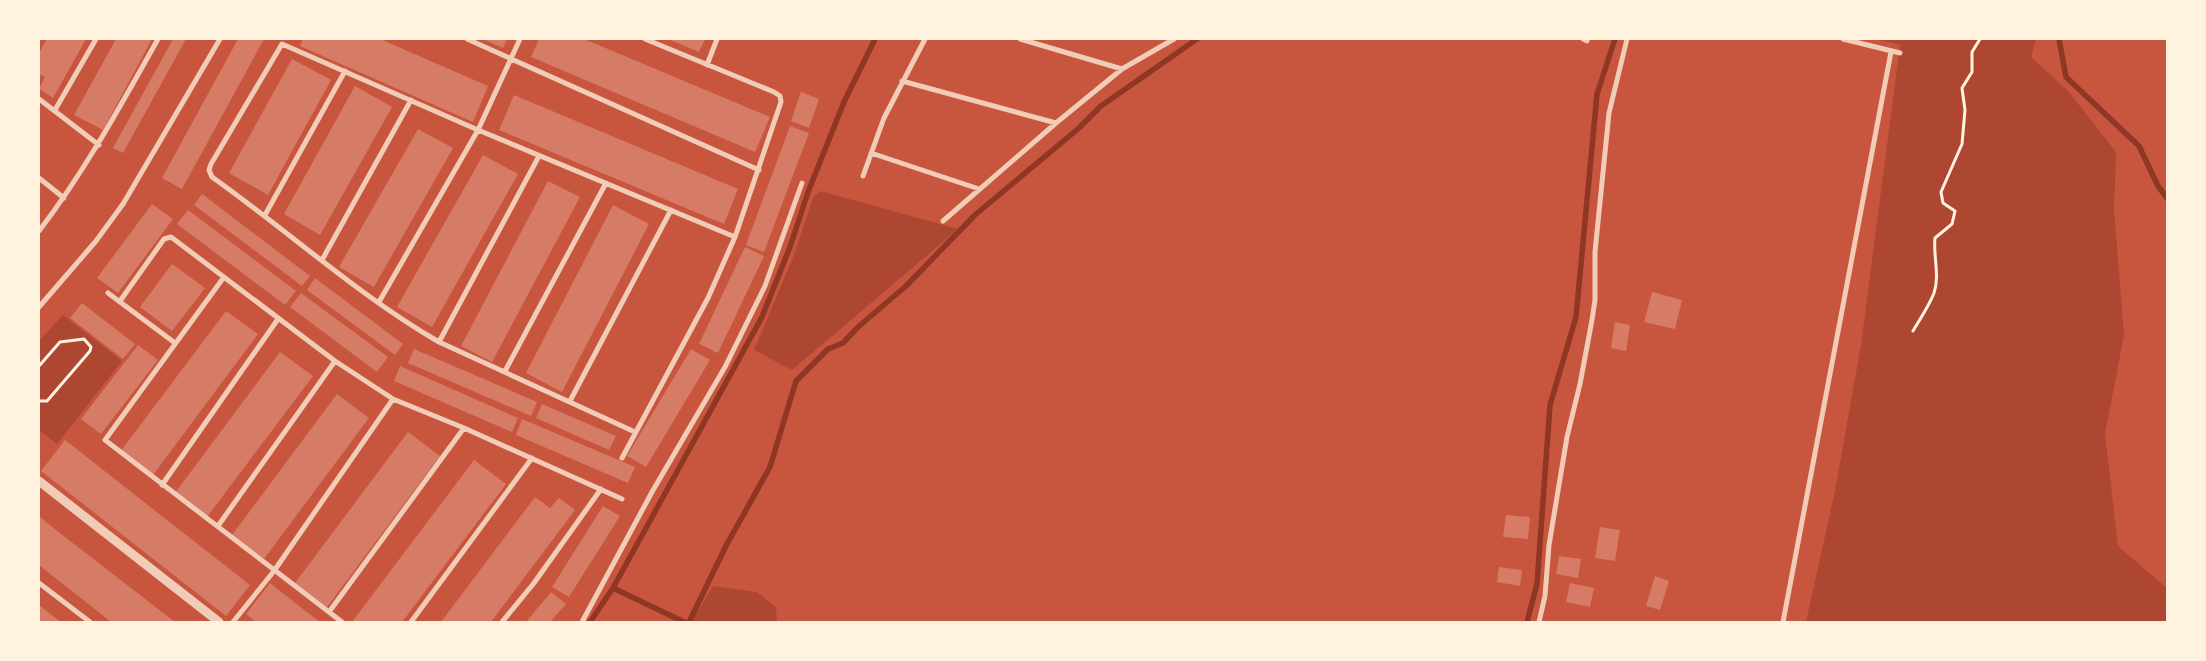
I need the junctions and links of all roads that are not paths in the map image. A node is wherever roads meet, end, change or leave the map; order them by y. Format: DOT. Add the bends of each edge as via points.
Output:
graph roads {
  1 [pos="96,39"];
  2 [pos="158,39"];
  3 [pos="220,39"];
  4 [pos="467,39"];
  5 [pos="520,39"];
  6 [pos="645,39"];
  7 [pos="717,39"];
  8 [pos="925,39"];
  9 [pos="1020,39"];
  10 [pos="1174,39"];
  11 [pos="1627,39"];
  12 [pos="1843,39"];
  13 [pos="1891,52"];
  14 [pos="1900,53"];
  15 [pos="512,58"];
  16 [pos="707,65"];
  17 [pos="1122,69"];
  18 [pos="345,71"];
  19 [pos="902,81"];
  20 [pos="39,99"];
  21 [pos="411,100"];
  22 [pos="55,110"];
  23 [pos="1056,123"];
  24 [pos="478,130"];
  25 [pos="99,145"];
  26 [pos="871,153"];
  27 [pos="539,156"];
  28 [pos="759,170"];
  29 [pos="864,176"];
  30 [pos="39,178"];
  31 [pos="606,183"];
  32 [pos="802,183"];
  33 [pos="979,189"];
  34 [pos="64,198"];
  35 [pos="670,210"];
  36 [pos="266,215"];
  37 [pos="943,221"];
  38 [pos="39,231"];
  39 [pos="735,237"];
  40 [pos="322,260"];
  41 [pos="224,277"];
  42 [pos="108,293"];
  43 [pos="120,301"];
  44 [pos="380,302"];
  45 [pos="39,307"];
  46 [pos="278,318"];
  47 [pos="440,342"];
  48 [pos="175,343"];
  49 [pos="335,361"];
  50 [pos="505,371"];
  51 [pos="393,399"];
  52 [pos="570,401"];
  53 [pos="464,428"];
  54 [pos="635,432"];
  55 [pos="532,458"];
  56 [pos="622,458"];
  57 [pos="39,482"];
  58 [pos="162,484"];
  59 [pos="601,489"];
  60 [pos="622,498"];
  61 [pos="218,526"];
  62 [pos="274,571"];
  63 [pos="39,583"];
  64 [pos="329,612"];
  65 [pos="90,622"];
  66 [pos="219,622"];
  67 [pos="232,622"];
  68 [pos="342,622"];
  69 [pos="411,622"];
  70 [pos="502,622"];
  71 [pos="582,622"];
  72 [pos="1539,622"];
  73 [pos="1783,622"];
  1 -- 22 [label="street"];
  2 -- 25 [label="street"];
  3 -- 45 [label="street" via="123,204 81,260"];
  4 -- 15 [label="street"];
  5 -- 15 [label="street"];
  6 -- 16 [label="street"];
  7 -- 16 [label="street"];
  8 -- 19 [label="street"];
  9 -- 17 [label="street"];
  10 -- 17 [label="street"];
  11 -- 72 [label="street" via="1609,113 1592,320 1567,437"];
  12 -- 13 [label="street"];
  13 -- 14 [label="street"];
  13 -- 73 [label="street"];
  15 -- 24 [label="street"];
  15 -- 28 [label="street"];
  16 -- 28 [label="street" via="780,96 781,102"];
  17 -- 23 [label="street"];
  18 -- 21 [label="street"];
  18 -- 36 [label="street"];
  18 -- 36 [label="street" via="282,44 211,164 212,177"];
  19 -- 23 [label="street"];
  19 -- 26 [label="street"];
  20 -- 22 [label="street"];
  21 -- 24 [label="street"];
  21 -- 40 [label="street"];
  22 -- 25 [label="street"];
  23 -- 33 [label="street"];
  24 -- 27 [label="street"];
  24 -- 44 [label="street"];
  25 -- 34 [label="street"];
  26 -- 29 [label="street"];
  26 -- 33 [label="street"];
  27 -- 31 [label="street"];
  27 -- 47 [label="street"];
  28 -- 39 [label="street"];
  30 -- 34 [label="street"];
  31 -- 35 [label="street"];
  31 -- 50 [label="street"];
  32 -- 71 [label="street" via="765,286 725,367 652,492"];
  33 -- 37 [label="street"];
  34 -- 38 [label="street"];
  35 -- 39 [label="street"];
  35 -- 52 [label="street"];
  36 -- 40 [label="street"];
  39 -- 54 [label="street" via="708,298"];
  40 -- 44 [label="street"];
  41 -- 43 [label="street" via="171,237 164,239"];
  41 -- 46 [label="street"];
  41 -- 48 [label="street"];
  42 -- 43 [label="street"];
  43 -- 48 [label="street"];
  44 -- 47 [label="street" via="408,324"];
  46 -- 49 [label="street"];
  46 -- 58 [label="street"];
  47 -- 50 [label="street"];
  48 -- 58 [label="street" via="105,440"];
  49 -- 51 [label="street"];
  49 -- 61 [label="street"];
  50 -- 52 [label="street"];
  51 -- 53 [label="street"];
  51 -- 62 [label="street"];
  52 -- 54 [label="street"];
  53 -- 55 [label="street"];
  53 -- 64 [label="street"];
  54 -- 56 [label="street"];
  55 -- 59 [label="street"];
  55 -- 69 [label="street"];
  57 -- 66 [label="street"];
  58 -- 61 [label="street"];
  59 -- 60 [label="street"];
  59 -- 70 [label="street"];
  61 -- 62 [label="street"];
  62 -- 64 [label="street"];
  62 -- 67 [label="street"];
  63 -- 65 [label="street"];
  64 -- 68 [label="street"];
}
